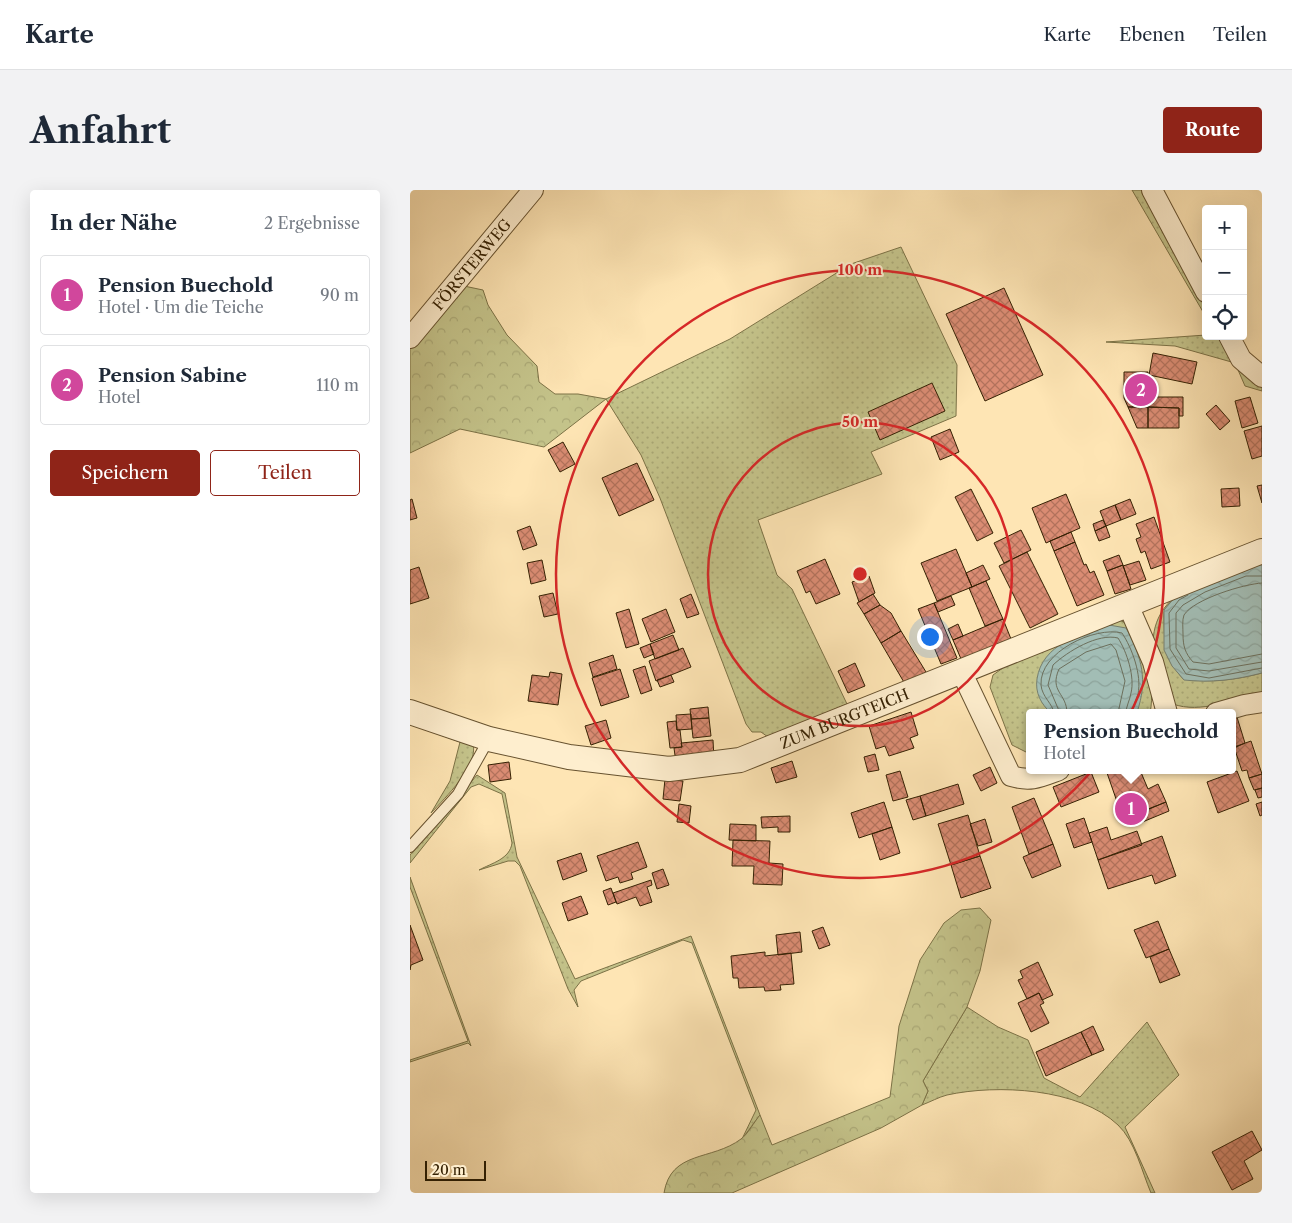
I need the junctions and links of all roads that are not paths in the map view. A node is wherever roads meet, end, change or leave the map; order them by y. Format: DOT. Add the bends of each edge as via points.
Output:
graph roads {
  1 [pos="533,190"];
  2 [pos="1152,190"];
  3 [pos="1202,284"];
  4 [pos="410,338"];
  5 [pos="1231,340"];
  6 [pos="1262,377"];
  7 [pos="1262,551"];
  8 [pos="1128,605"];
  9 [pos="961,671"];
  10 [pos="1262,702"];
  11 [pos="1166,709"];
  12 [pos="1230,709"];
  13 [pos="410,712"];
  14 [pos="489,739"];
  15 [pos="1049,774"];
  16 [pos="410,847"];
  1 -- 4 [label="street, FÖRSTERWEG"];
  2 -- 3 [label="street"];
  5 -- 6 [label="street" via="1241,359"];
  7 -- 8 [label="street, ZUM BURGTEICH"];
  8 -- 9 [label="street, ZUM BURGTEICH"];
  8 -- 11 [label="street" via="1153,662"];
  9 -- 14 [label="street, ZUM BURGTEICH" via="740,760 706,766 669,769 569,757"];
  9 -- 15 [label="street" via="1011,776 1022,780"];
  10 -- 12 [label="street"];
  13 -- 14 [label="street, ZUM BURGTEICH"];
  14 -- 16 [label="lane" via="458,794"];
}
